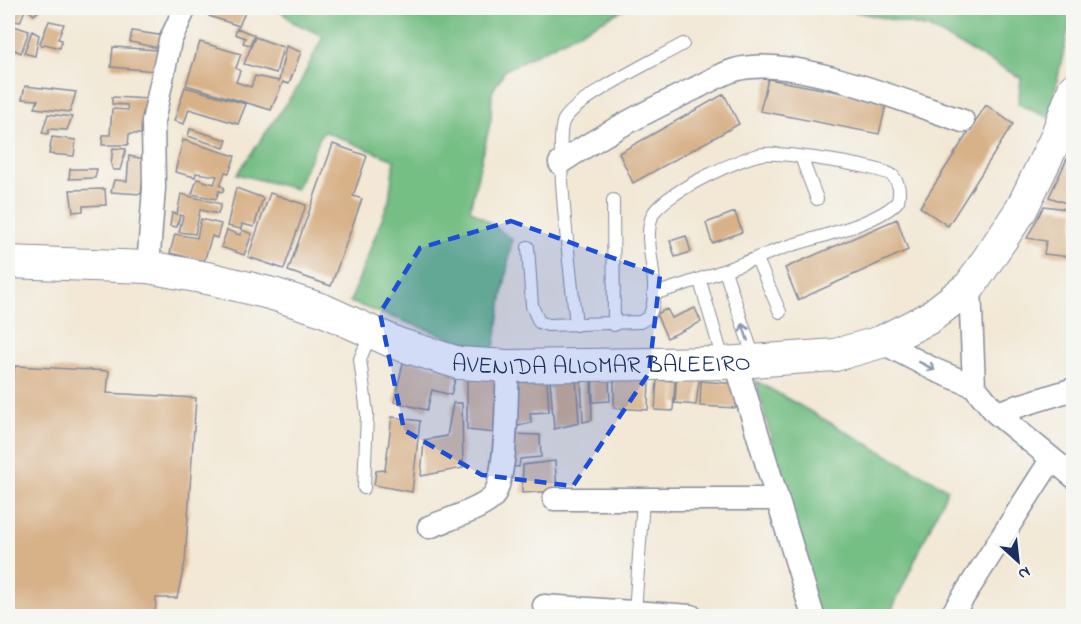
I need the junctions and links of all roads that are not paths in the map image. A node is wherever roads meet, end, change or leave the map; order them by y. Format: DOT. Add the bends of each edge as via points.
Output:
graph roads {
  1 [pos="185,8"];
  2 [pos="683,44"];
  3 [pos="1074,89"];
  4 [pos="963,121"];
  5 [pos="1064,142"];
  6 [pos="801,157"];
  7 [pos="560,163"];
  8 [pos="817,199"];
  9 [pos="613,200"];
  10 [pos="528,248"];
  11 [pos="757,259"];
  12 [pos="8,262"];
  13 [pos="148,267"];
  14 [pos="725,271"];
  15 [pos="700,281"];
  16 [pos="970,286"];
  17 [pos="656,293"];
  18 [pos="780,312"];
  19 [pos="576,325"];
  20 [pos="614,325"];
  21 [pos="372,332"];
  22 [pos="881,342"];
  23 [pos="738,362"];
  24 [pos="508,366"];
  25 [pos="974,386"];
  26 [pos="1074,389"];
  27 [pos="996,413"];
  28 [pos="1051,459"];
  29 [pos="1074,477"];
  30 [pos="364,488"];
  31 [pos="554,499"];
  32 [pos="777,499"];
  33 [pos="643,500"];
  34 [pos="429,527"];
  35 [pos="544,606"];
  36 [pos="635,612"];
  37 [pos="691,616"];
  38 [pos="813,616"];
  39 [pos="951,616"];
  1 -- 13 [label="street" via="170,41 153,122 154,188"];
  2 -- 7 [label="lane" via="573,110 559,132"];
  3 -- 5 [label="main road, AVENIDA ALIOMAR BALEEIRO"];
  4 -- 7 [label="street" via="849,83 786,68 753,67 724,74 648,110 599,136"];
  5 -- 16 [label="main road, AVENIDA ALIOMAR BALEEIRO"];
  6 -- 8 [label="lane"];
  6 -- 11 [label="lane" via="892,175 899,186 898,201 883,214"];
  6 -- 17 [label="lane" via="765,153 740,160 660,205 653,214 650,230"];
  7 -- 19 [label="lane"];
  9 -- 20 [label="lane"];
  10 -- 19 [label="lane" via="534,315 539,322 549,325"];
  11 -- 14 [label="lane"];
  11 -- 18 [label="lane"];
  12 -- 13 [label="main road, AVENIDA ALIOMAR BALEEIRO"];
  13 -- 21 [label="main road, AVENIDA ALIOMAR BALEEIRO" via="273,294 324,310"];
  14 -- 15 [label="lane"];
  23 -- 14 [label="lane, one-way"];
  15 -- 17 [label="lane"];
  15 -- 23 [label="lane"];
  16 -- 22 [label="main road, AVENIDA ALIOMAR BALEEIRO" via="929,318"];
  16 -- 25 [label="street"];
  17 -- 20 [label="lane" via="648,317 640,322"];
  19 -- 20 [label="lane"];
  21 -- 24 [label="main road, AVENIDA ALIOMAR BALEEIRO" via="398,345 459,363"];
  21 -- 30 [label="lane" via="360,359 367,414"];
  22 -- 23 [label="main road, AVENIDA ALIOMAR BALEEIRO" via="836,355"];
  22 -- 25 [label="street, one-way"];
  23 -- 24 [label="main road, AVENIDA ALIOMAR BALEEIRO"];
  23 -- 32 [label="street"];
  24 -- 34 [label="street" via="505,436 496,491 486,503"];
  25 -- 27 [label="street"];
  26 -- 27 [label="street"];
  27 -- 28 [label="street"];
  28 -- 29 [label="street"];
  28 -- 39 [label="street"];
  31 -- 33 [label="street"];
  32 -- 33 [label="street"];
  32 -- 38 [label="street"];
  33 -- 36 [label="lane"];
  35 -- 36 [label="street"];
  36 -- 37 [label="street"];
}
